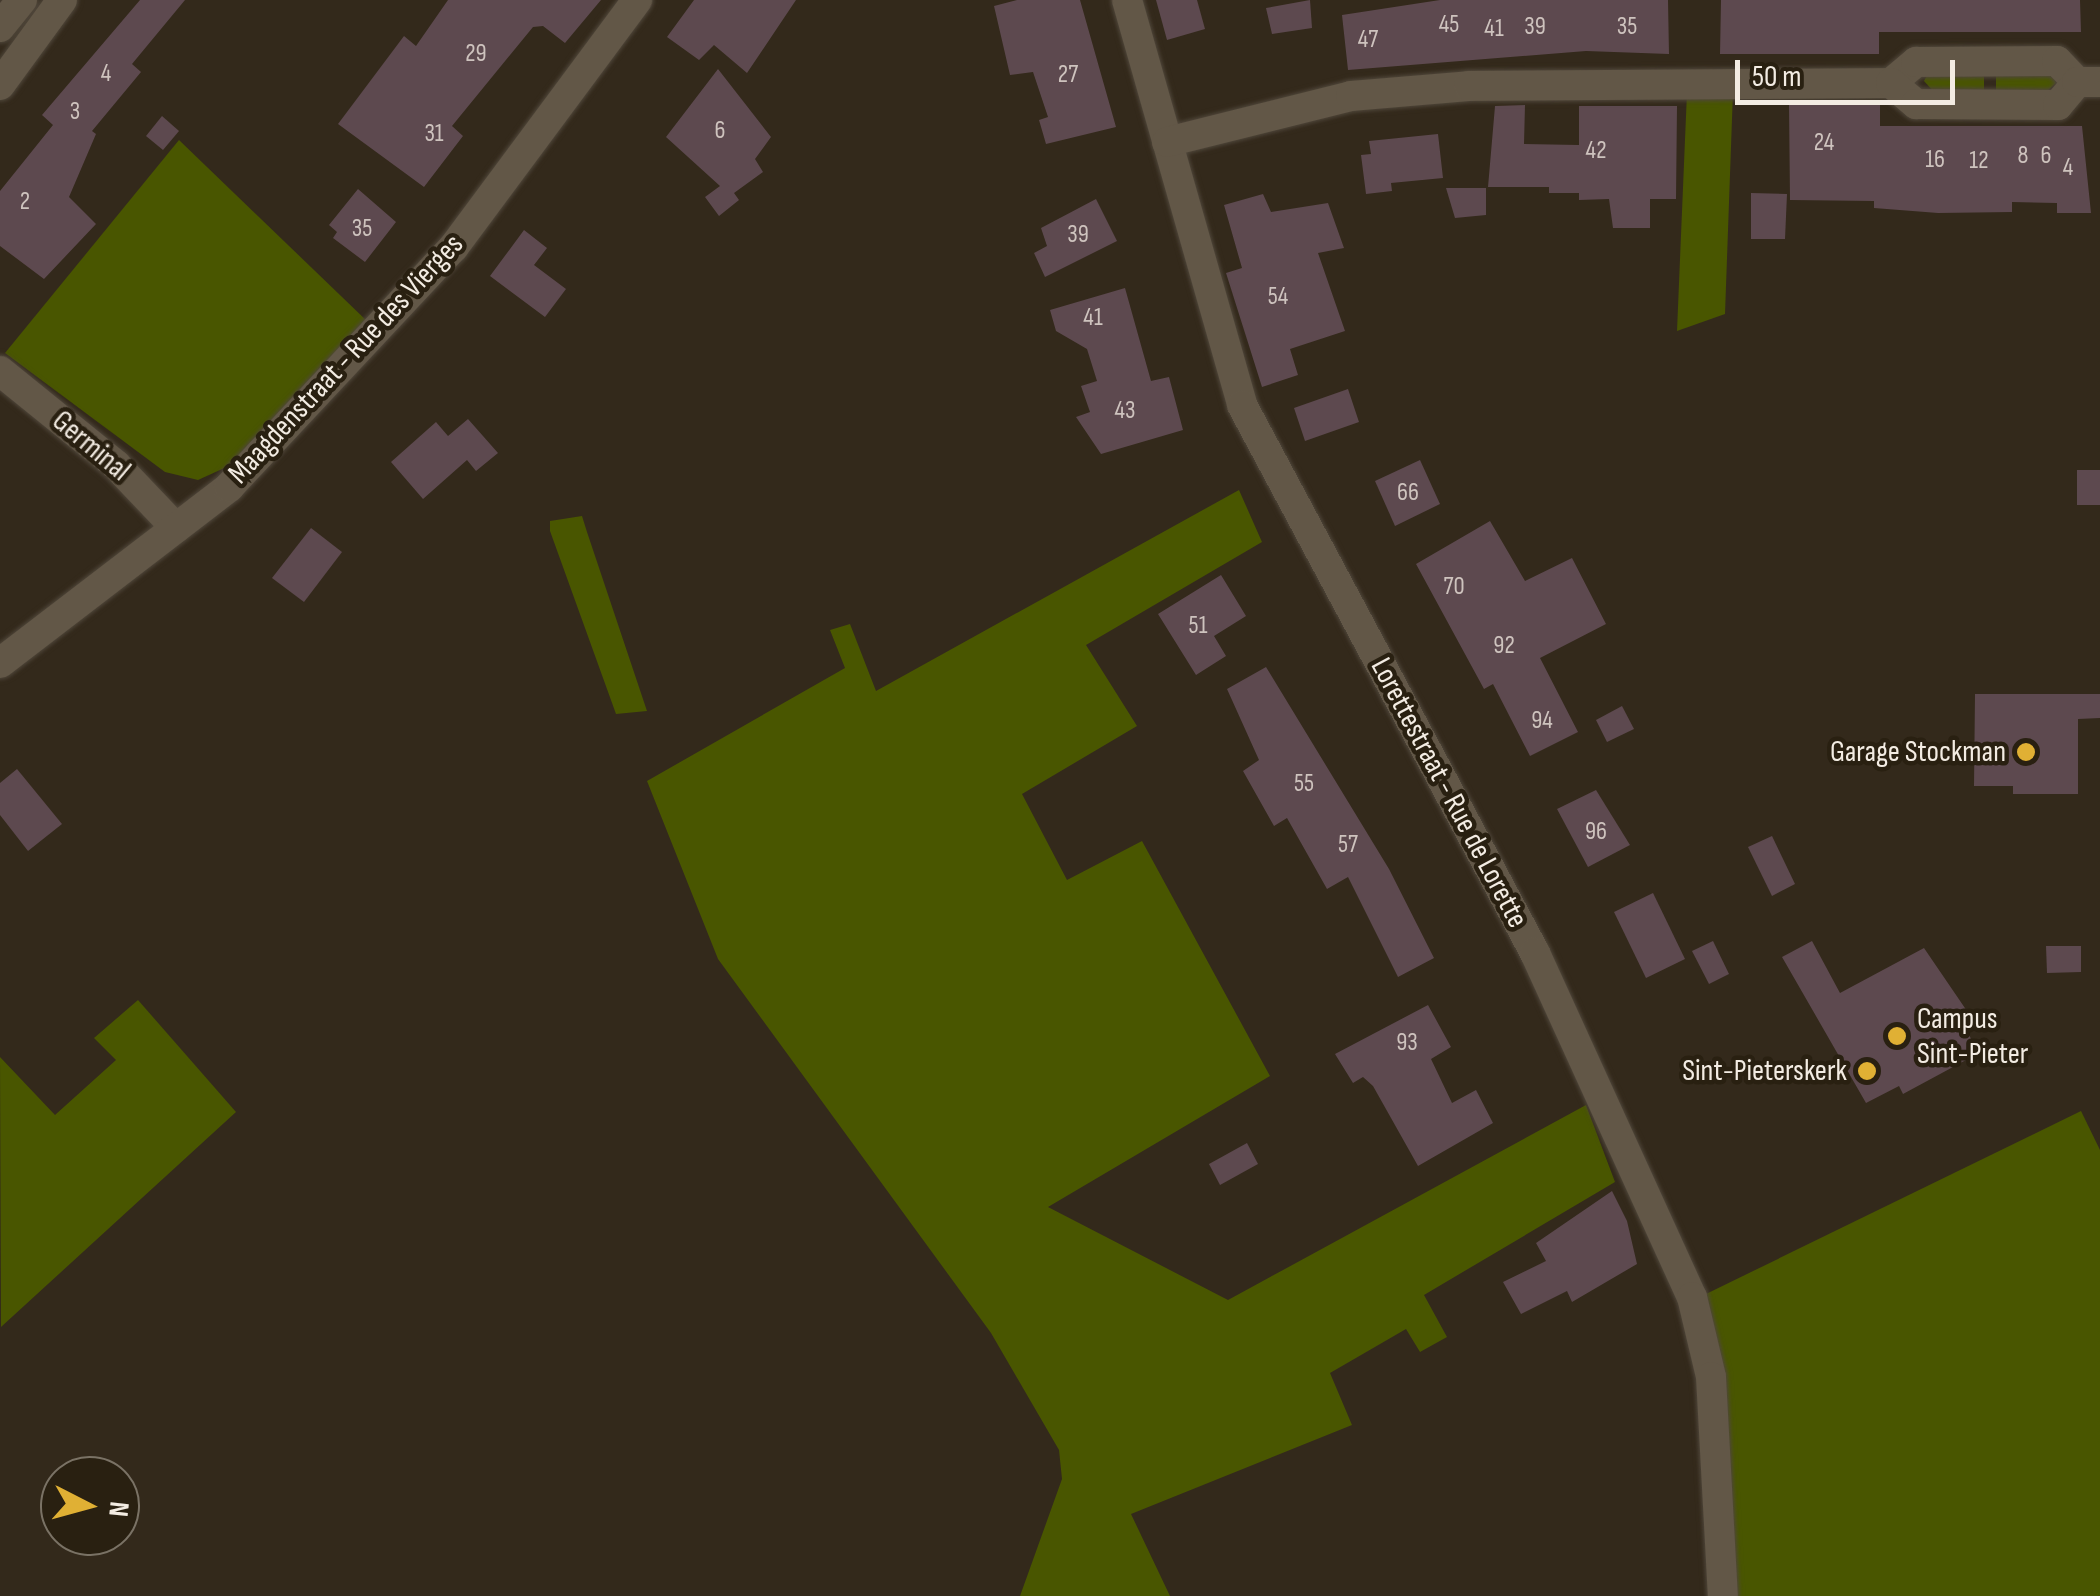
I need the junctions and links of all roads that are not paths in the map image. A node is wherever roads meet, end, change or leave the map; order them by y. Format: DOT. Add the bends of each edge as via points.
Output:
graph roads {
  1 [pos="22,0"];
  2 [pos="62,0"];
  3 [pos="637,0"];
  4 [pos="1127,0"];
  5 [pos="0,27"];
  6 [pos="2089,82"];
  7 [pos="1892,83"];
  8 [pos="0,85"];
  9 [pos="1167,142"];
  10 [pos="0,371"];
  11 [pos="176,528"];
  12 [pos="0,663"];
  13 [pos="1723,1596"];
  1 -- 5 [label="street"];
  2 -- 8 [label="street"];
  3 -- 11 [label="street, Maagdenstraat - Rue des Vierges" via="452,248 229,487"];
  4 -- 9 [label="street, Lorettestraat - Rue de Lorette"];
  6 -- 7 [label="street" via="2056,61 1916,62"];
  6 -- 7 [label="street" via="2058,104 1916,104"];
  7 -- 9 [label="street" via="1414,90 1352,96"];
  9 -- 13 [label="street, Lorettestraat - Rue de Lorette" via="1252,427 1535,953 1692,1296 1711,1377"];
  10 -- 11 [label="street, Germinal" via="116,466"];
  11 -- 12 [label="street, Maagdenstraat - Rue des Vierges"];
}
